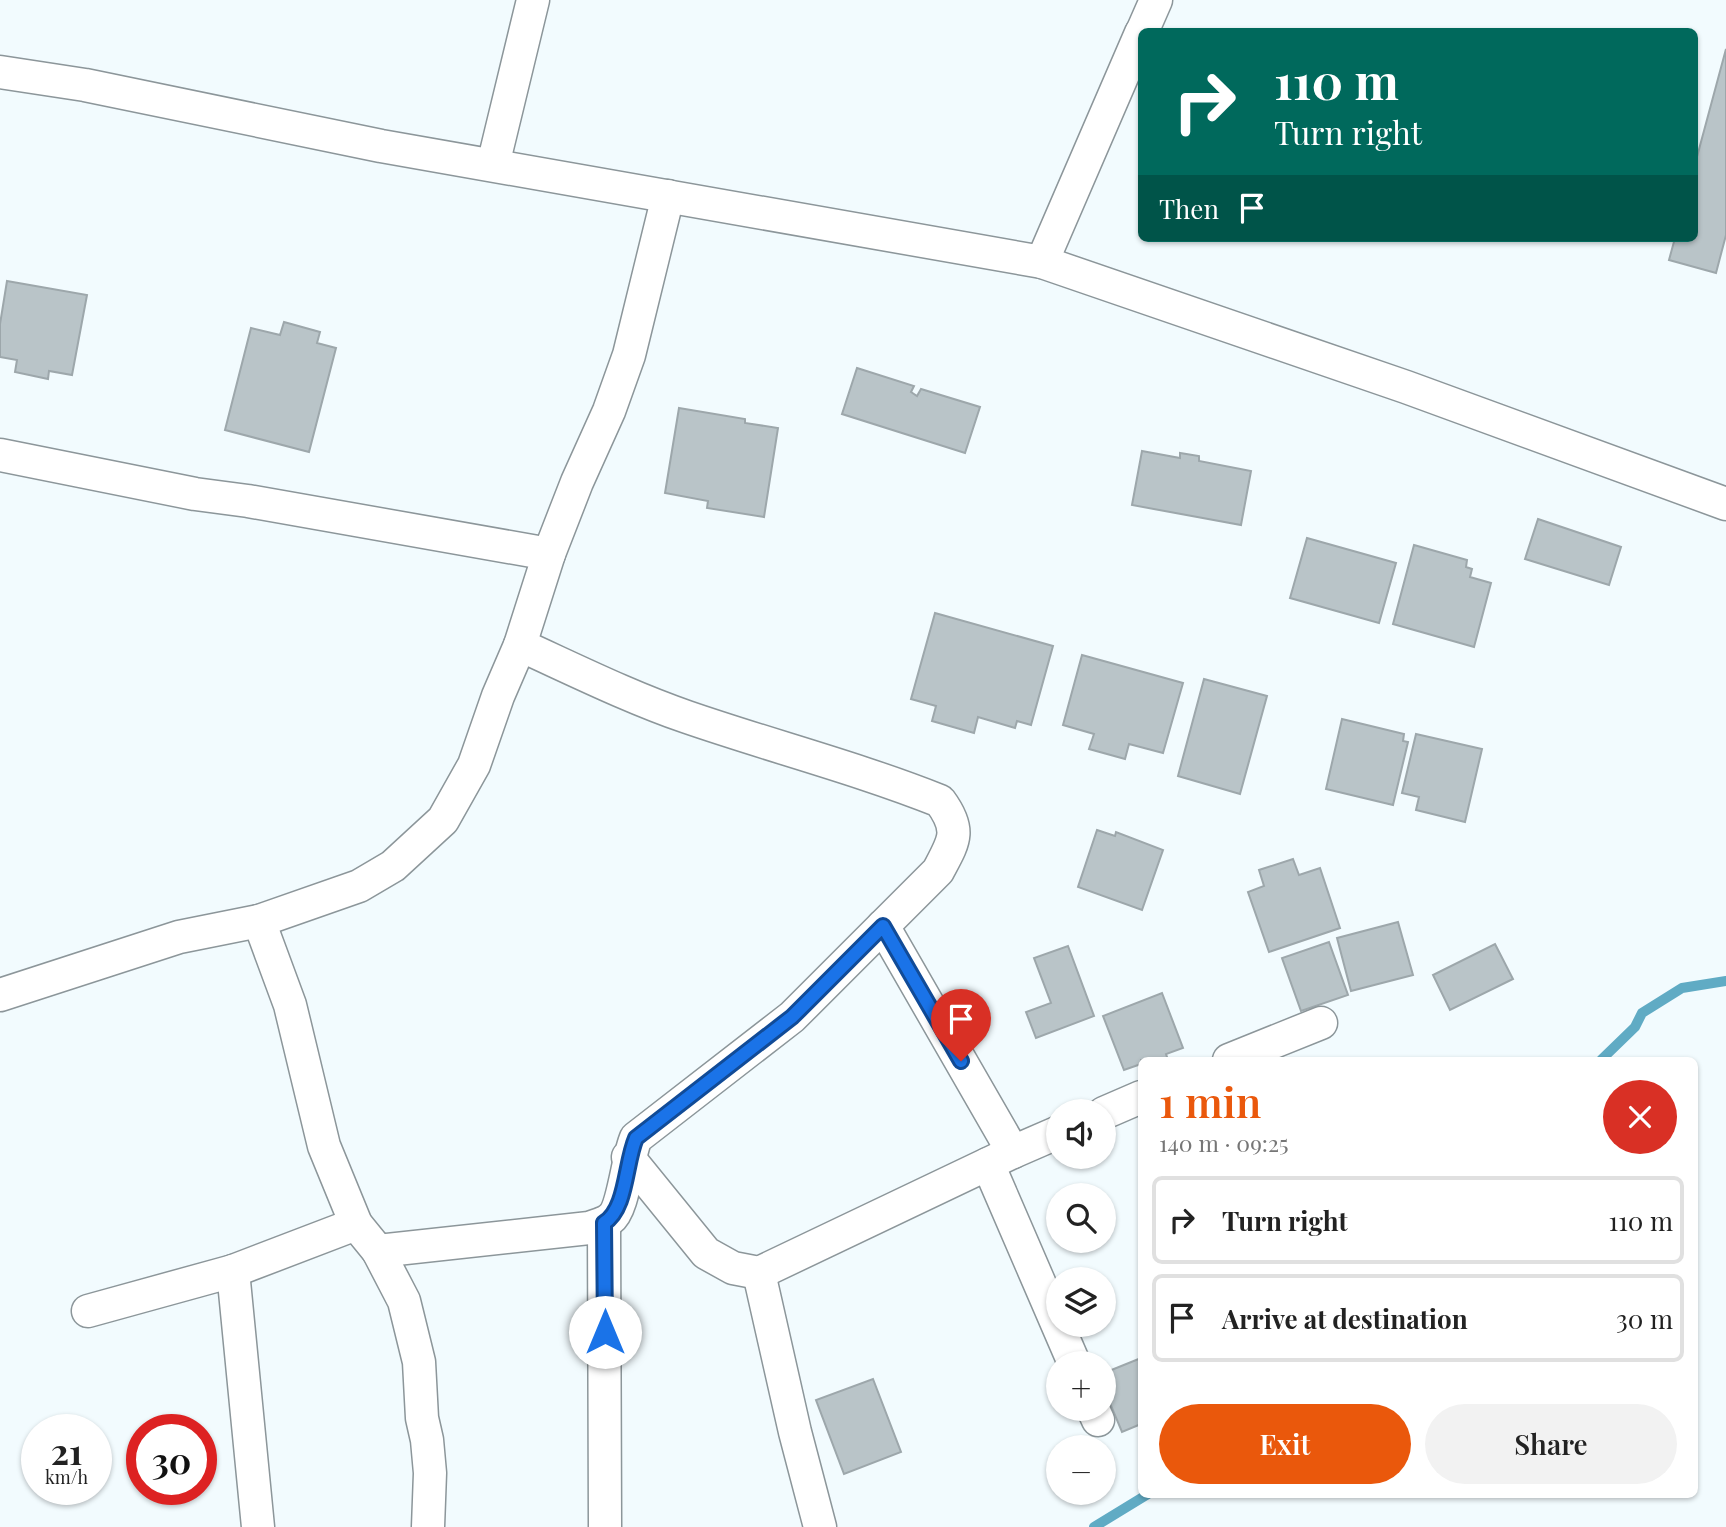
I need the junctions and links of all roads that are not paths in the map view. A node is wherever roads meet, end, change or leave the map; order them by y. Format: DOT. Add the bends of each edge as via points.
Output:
graph roads {
  1 [pos="533,0"];
  2 [pos="1156,0"];
  3 [pos="1143,28"];
  4 [pos="1138,39"];
  5 [pos="0,72"];
  6 [pos="493,165"];
  7 [pos="668,196"];
  8 [pos="1042,262"];
  9 [pos="0,455"];
  10 [pos="1726,504"];
  11 [pos="549,554"];
  12 [pos="520,645"];
  13 [pos="259,921"];
  14 [pos="883,926"];
  15 [pos="0,995"];
  16 [pos="1321,1023"];
  17 [pos="1236,1057"];
  18 [pos="1138,1098"];
  19 [pos="1116,1108"];
  20 [pos="1046,1138"];
  21 [pos="628,1157"];
  22 [pos="1000,1158"];
  23 [pos="604,1223"];
  24 [pos="356,1224"];
  25 [pos="378,1251"];
  26 [pos="233,1271"];
  27 [pos="759,1273"];
  28 [pos="88,1311"];
  29 [pos="1070,1351"];
  30 [pos="258,1527"];
  31 [pos="428,1527"];
  32 [pos="605,1527"];
  33 [pos="820,1527"];
  1 -- 6 [label="street"];
  2 -- 3 [label="street"];
  4 -- 8 [label="street"];
  5 -- 6 [label="street"];
  6 -- 7 [label="street"];
  7 -- 8 [label="street"];
  7 -- 11 [label="street" via="629,355"];
  8 -- 10 [label="street" via="1406,387"];
  9 -- 11 [label="street" via="195,494"];
  11 -- 12 [label="street"];
  12 -- 13 [label="street" via="474,765 443,820 394,866 359,886"];
  12 -- 14 [label="street" via="687,717 940,802 953,819 953,843 938,871"];
  13 -- 15 [label="street" via="179,937"];
  13 -- 24 [label="street" via="290,1005 324,1146"];
  14 -- 21 [label="street" via="792,1017 636,1138"];
  14 -- 22 [label="street"];
  16 -- 17 [label="street"];
  18 -- 19 [label="street"];
  20 -- 22 [label="street"];
  21 -- 23 [label="street" via="619,1207"];
  21 -- 27 [label="street" via="706,1253 733,1268"];
  22 -- 27 [label="street"];
  22 -- 29 [label="street"];
  23 -- 25 [label="street"];
  23 -- 32 [label="street"];
  24 -- 25 [label="street"];
  24 -- 26 [label="street"];
  25 -- 31 [label="street" via="404,1301 419,1362 430,1473"];
  26 -- 28 [label="street"];
  26 -- 30 [label="street"];
  27 -- 33 [label="street"];
}
